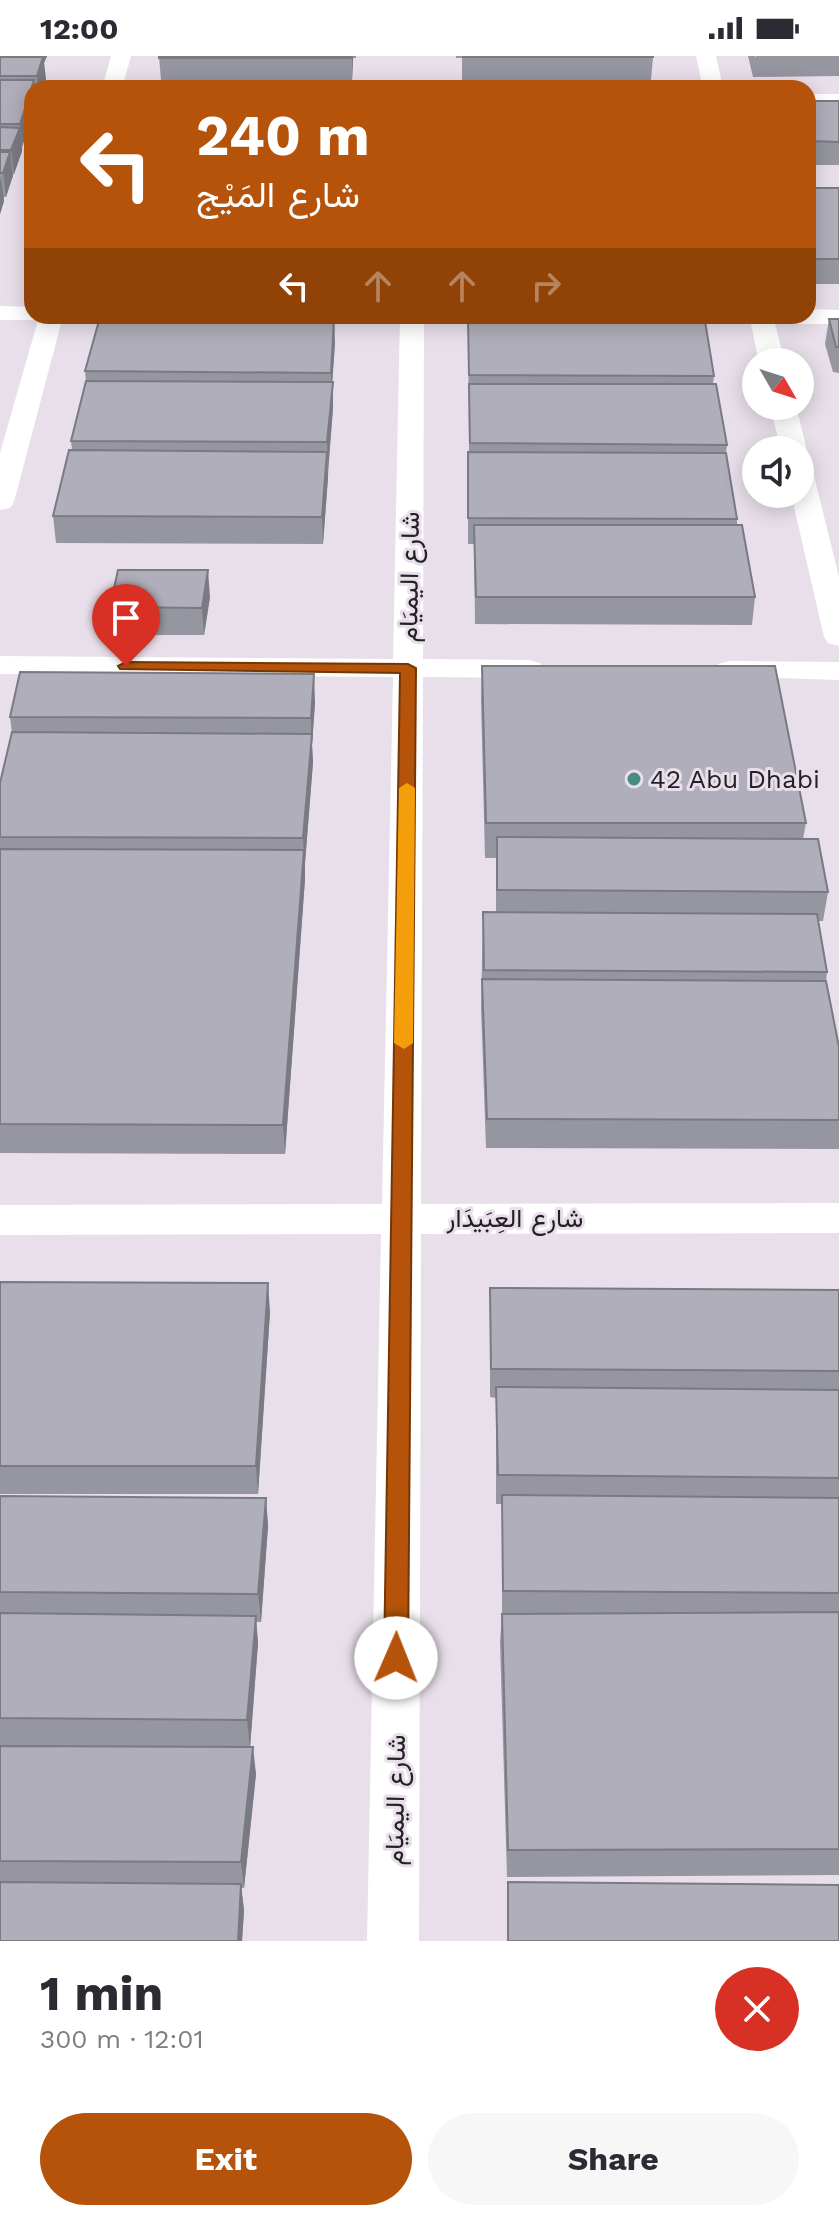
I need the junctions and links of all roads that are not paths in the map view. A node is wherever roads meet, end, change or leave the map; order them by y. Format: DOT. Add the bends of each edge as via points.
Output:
graph roads {
  1 [pos="121,56"];
  2 [pos="706,56"];
  3 [pos="114,80"];
  4 [pos="711,80"];
  5 [pos="816,100"];
  6 [pos="839,100"];
  7 [pos="0,313"];
  8 [pos="24,314"];
  9 [pos="816,317"];
  10 [pos="839,317"];
  11 [pos="49,324"];
  12 [pos="412,324"];
  13 [pos="763,324"];
  14 [pos="769,348"];
  15 [pos="0,502"];
  16 [pos="808,508"];
  17 [pos="839,637"];
  18 [pos="0,665"];
  19 [pos="408,668"];
  20 [pos="552,669"];
  21 [pos="695,670"];
  22 [pos="839,671"];
  23 [pos="402,1218"];
  24 [pos="839,1218"];
  25 [pos="0,1220"];
  26 [pos="393,1941"];
  1 -- 3 [label="street"];
  2 -- 4 [label="street"];
  5 -- 6 [label="street"];
  7 -- 8 [label="street"];
  9 -- 10 [label="street"];
  11 -- 15 [label="street"];
  12 -- 19 [label="street, شارع اليميَام"];
  13 -- 14 [label="street"];
  16 -- 17 [label="street"];
  18 -- 19 [label="street"];
  19 -- 20 [label="street"];
  19 -- 23 [label="street, شارع اليميَام"];
  21 -- 22 [label="street"];
  23 -- 24 [label="street, شارع العِبَيدَار"];
  23 -- 25 [label="street, شارع العِبَيدَار"];
  23 -- 26 [label="street, شارع اليميَام"];
}
